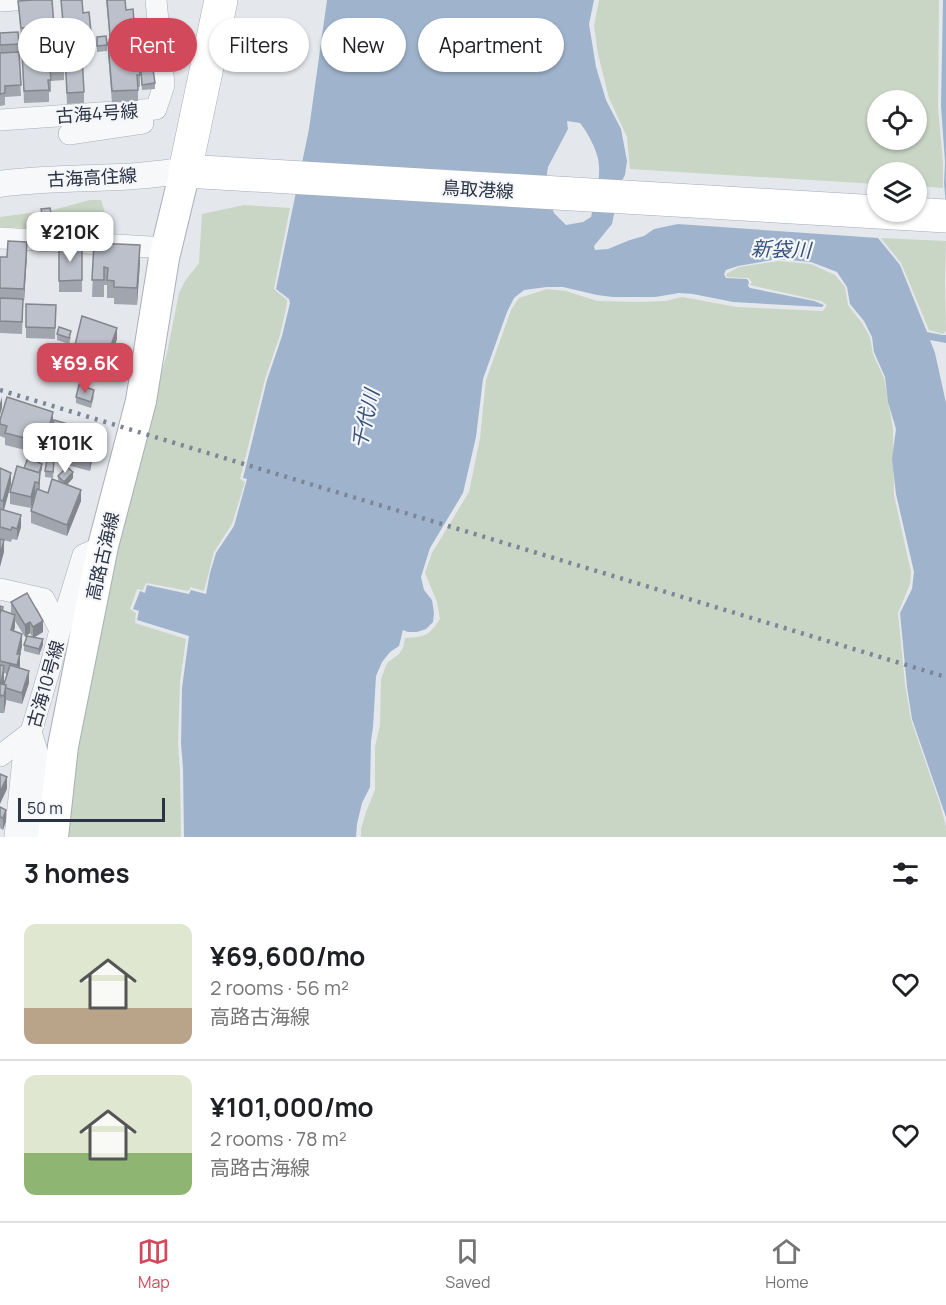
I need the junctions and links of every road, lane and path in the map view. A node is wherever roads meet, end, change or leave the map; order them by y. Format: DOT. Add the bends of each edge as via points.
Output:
graph roads {
  1 [pos="15,0"];
  2 [pos="156,0"];
  3 [pos="221,0"];
  4 [pos="0,1"];
  5 [pos="156,110"];
  6 [pos="0,120"];
  7 [pos="69,135"];
  8 [pos="194,172"];
  9 [pos="0,184"];
  10 [pos="946,216"];
  11 [pos="0,238"];
  12 [pos="167,248"];
  13 [pos="103,546"];
  14 [pos="0,589"];
  15 [pos="60,630"];
  16 [pos="31,732"];
  17 [pos="0,747"];
  18 [pos="0,756"];
  19 [pos="15,837"];
  20 [pos="32,837"];
  21 [pos="53,837"];
  1 -- 4 [label="street"];
  2 -- 5 [label="street, 古海4号線" via="164,85"];
  3 -- 8 [label="main road"];
  5 -- 6 [label="street, 古海4号線"];
  5 -- 7 [label="street" via="148,122"];
  8 -- 9 [label="street, 古海高住線"];
  8 -- 10 [label="main road, 鳥取港線"];
  8 -- 12 [label="main road, 高路古海線"];
  11 -- 12 [label="street"];
  12 -- 13 [label="main road, 高路古海線" via="141,401"];
  13 -- 15 [label="street, 古海10号線" via="83,555"];
  13 -- 21 [label="main road, 高路古海線" via="63,747"];
  14 -- 15 [label="street" via="44,599"];
  15 -- 16 [label="street, 古海10号線"];
  16 -- 17 [label="street"];
  16 -- 18 [label="street"];
  16 -- 19 [label="street, 古海10号線" via="23,759"];
  16 -- 20 [label="street" via="40,761"];
}
